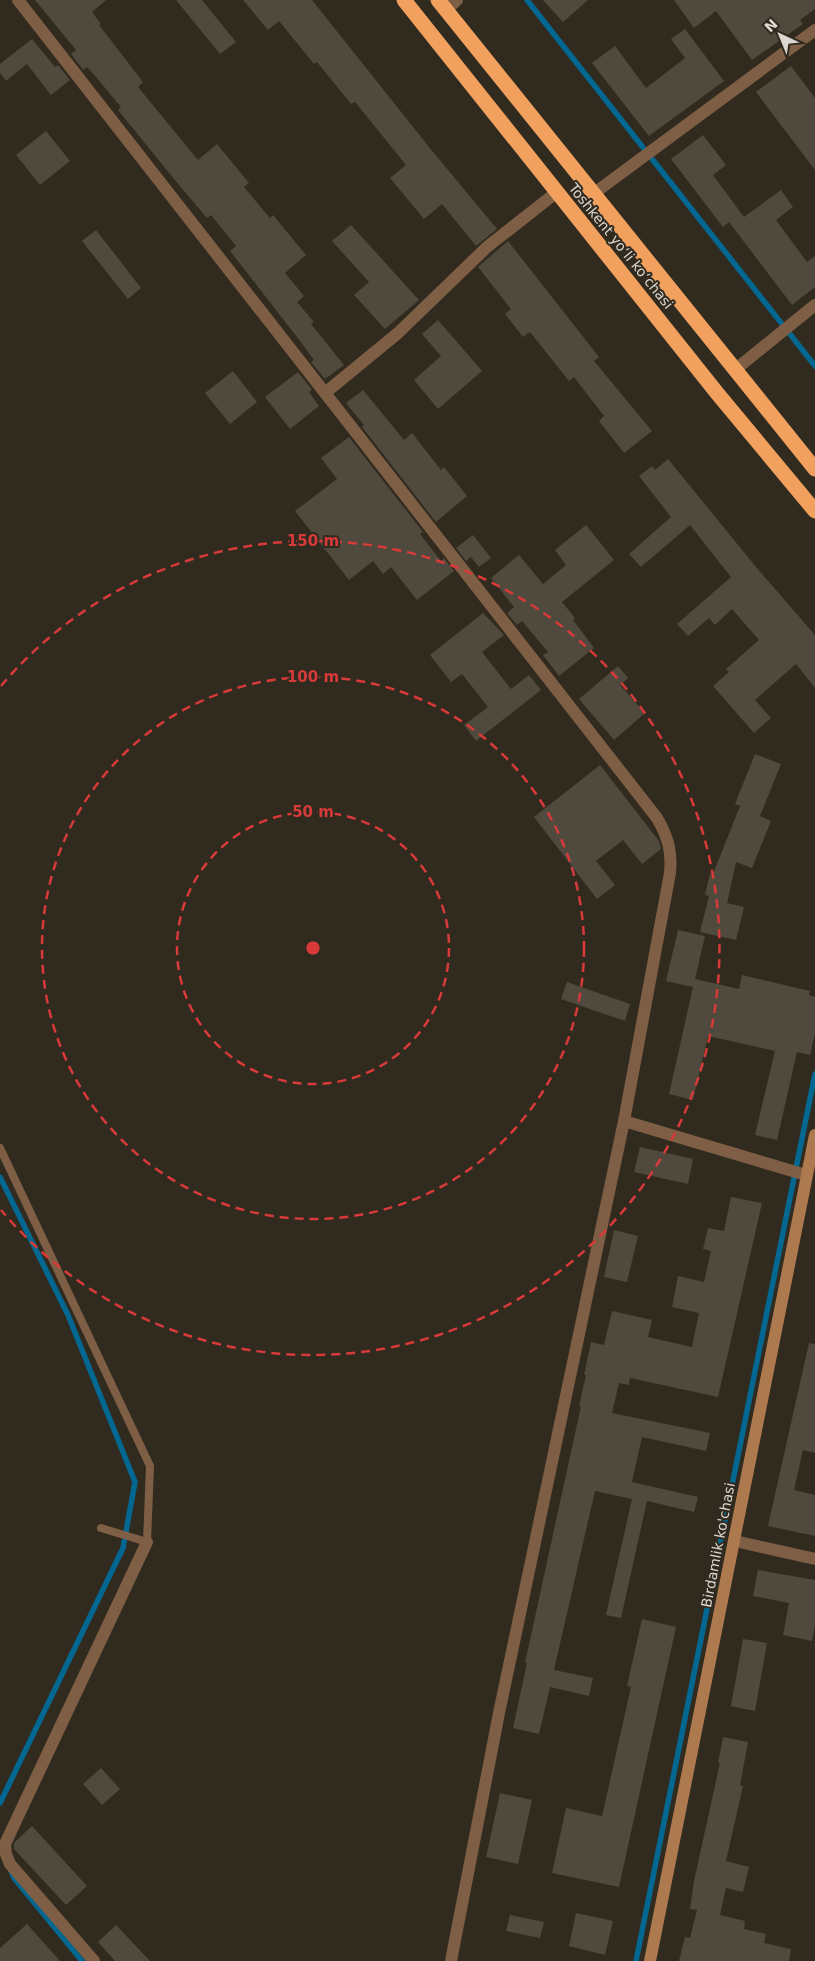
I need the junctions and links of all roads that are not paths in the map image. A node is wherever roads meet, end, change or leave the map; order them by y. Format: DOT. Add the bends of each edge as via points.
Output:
graph roads {
  1 [pos="18,0"];
  2 [pos="404,0"];
  3 [pos="447,3"];
  4 [pos="815,30"];
  5 [pos="557,192"];
  6 [pos="593,194"];
  7 [pos="815,305"];
  8 [pos="736,369"];
  9 [pos="324,393"];
  10 [pos="815,469"];
  11 [pos="815,511"];
  12 [pos="624,1120"];
  13 [pos="815,1135"];
  14 [pos="0,1148"];
  15 [pos="806,1174"];
  16 [pos="101,1528"];
  17 [pos="735,1541"];
  18 [pos="147,1542"];
  19 [pos="815,1559"];
  20 [pos="94,1961"];
  21 [pos="450,1961"];
  22 [pos="650,1961"];
  1 -- 9 [label="street"];
  2 -- 5 [label="highway, Toshkent yo‘li ko‘chasi"];
  3 -- 6 [label="highway, Toshkent yo‘li ko‘chasi"];
  4 -- 6 [label="street"];
  5 -- 9 [label="street" via="487,247 398,334"];
  5 -- 11 [label="highway, Toshkent yo‘li ko‘chasi"];
  6 -- 8 [label="highway, Toshkent yo‘li ko‘chasi"];
  7 -- 8 [label="street"];
  8 -- 10 [label="highway, Toshkent yo‘li ko‘chasi"];
  9 -- 12 [label="street" via="657,818 667,836 672,853 670,873"];
  12 -- 15 [label="street"];
  12 -- 21 [label="street"];
  13 -- 15 [label="street, Birdamlik ko'chasi"];
  14 -- 18 [label="lane" via="150,1466"];
  15 -- 17 [label="street, Birdamlik ko'chasi"];
  16 -- 18 [label="lane"];
  17 -- 19 [label="street"];
  17 -- 22 [label="street, Birdamlik ko'chasi"];
  18 -- 20 [label="street" via="5,1844 10,1864"];
}
